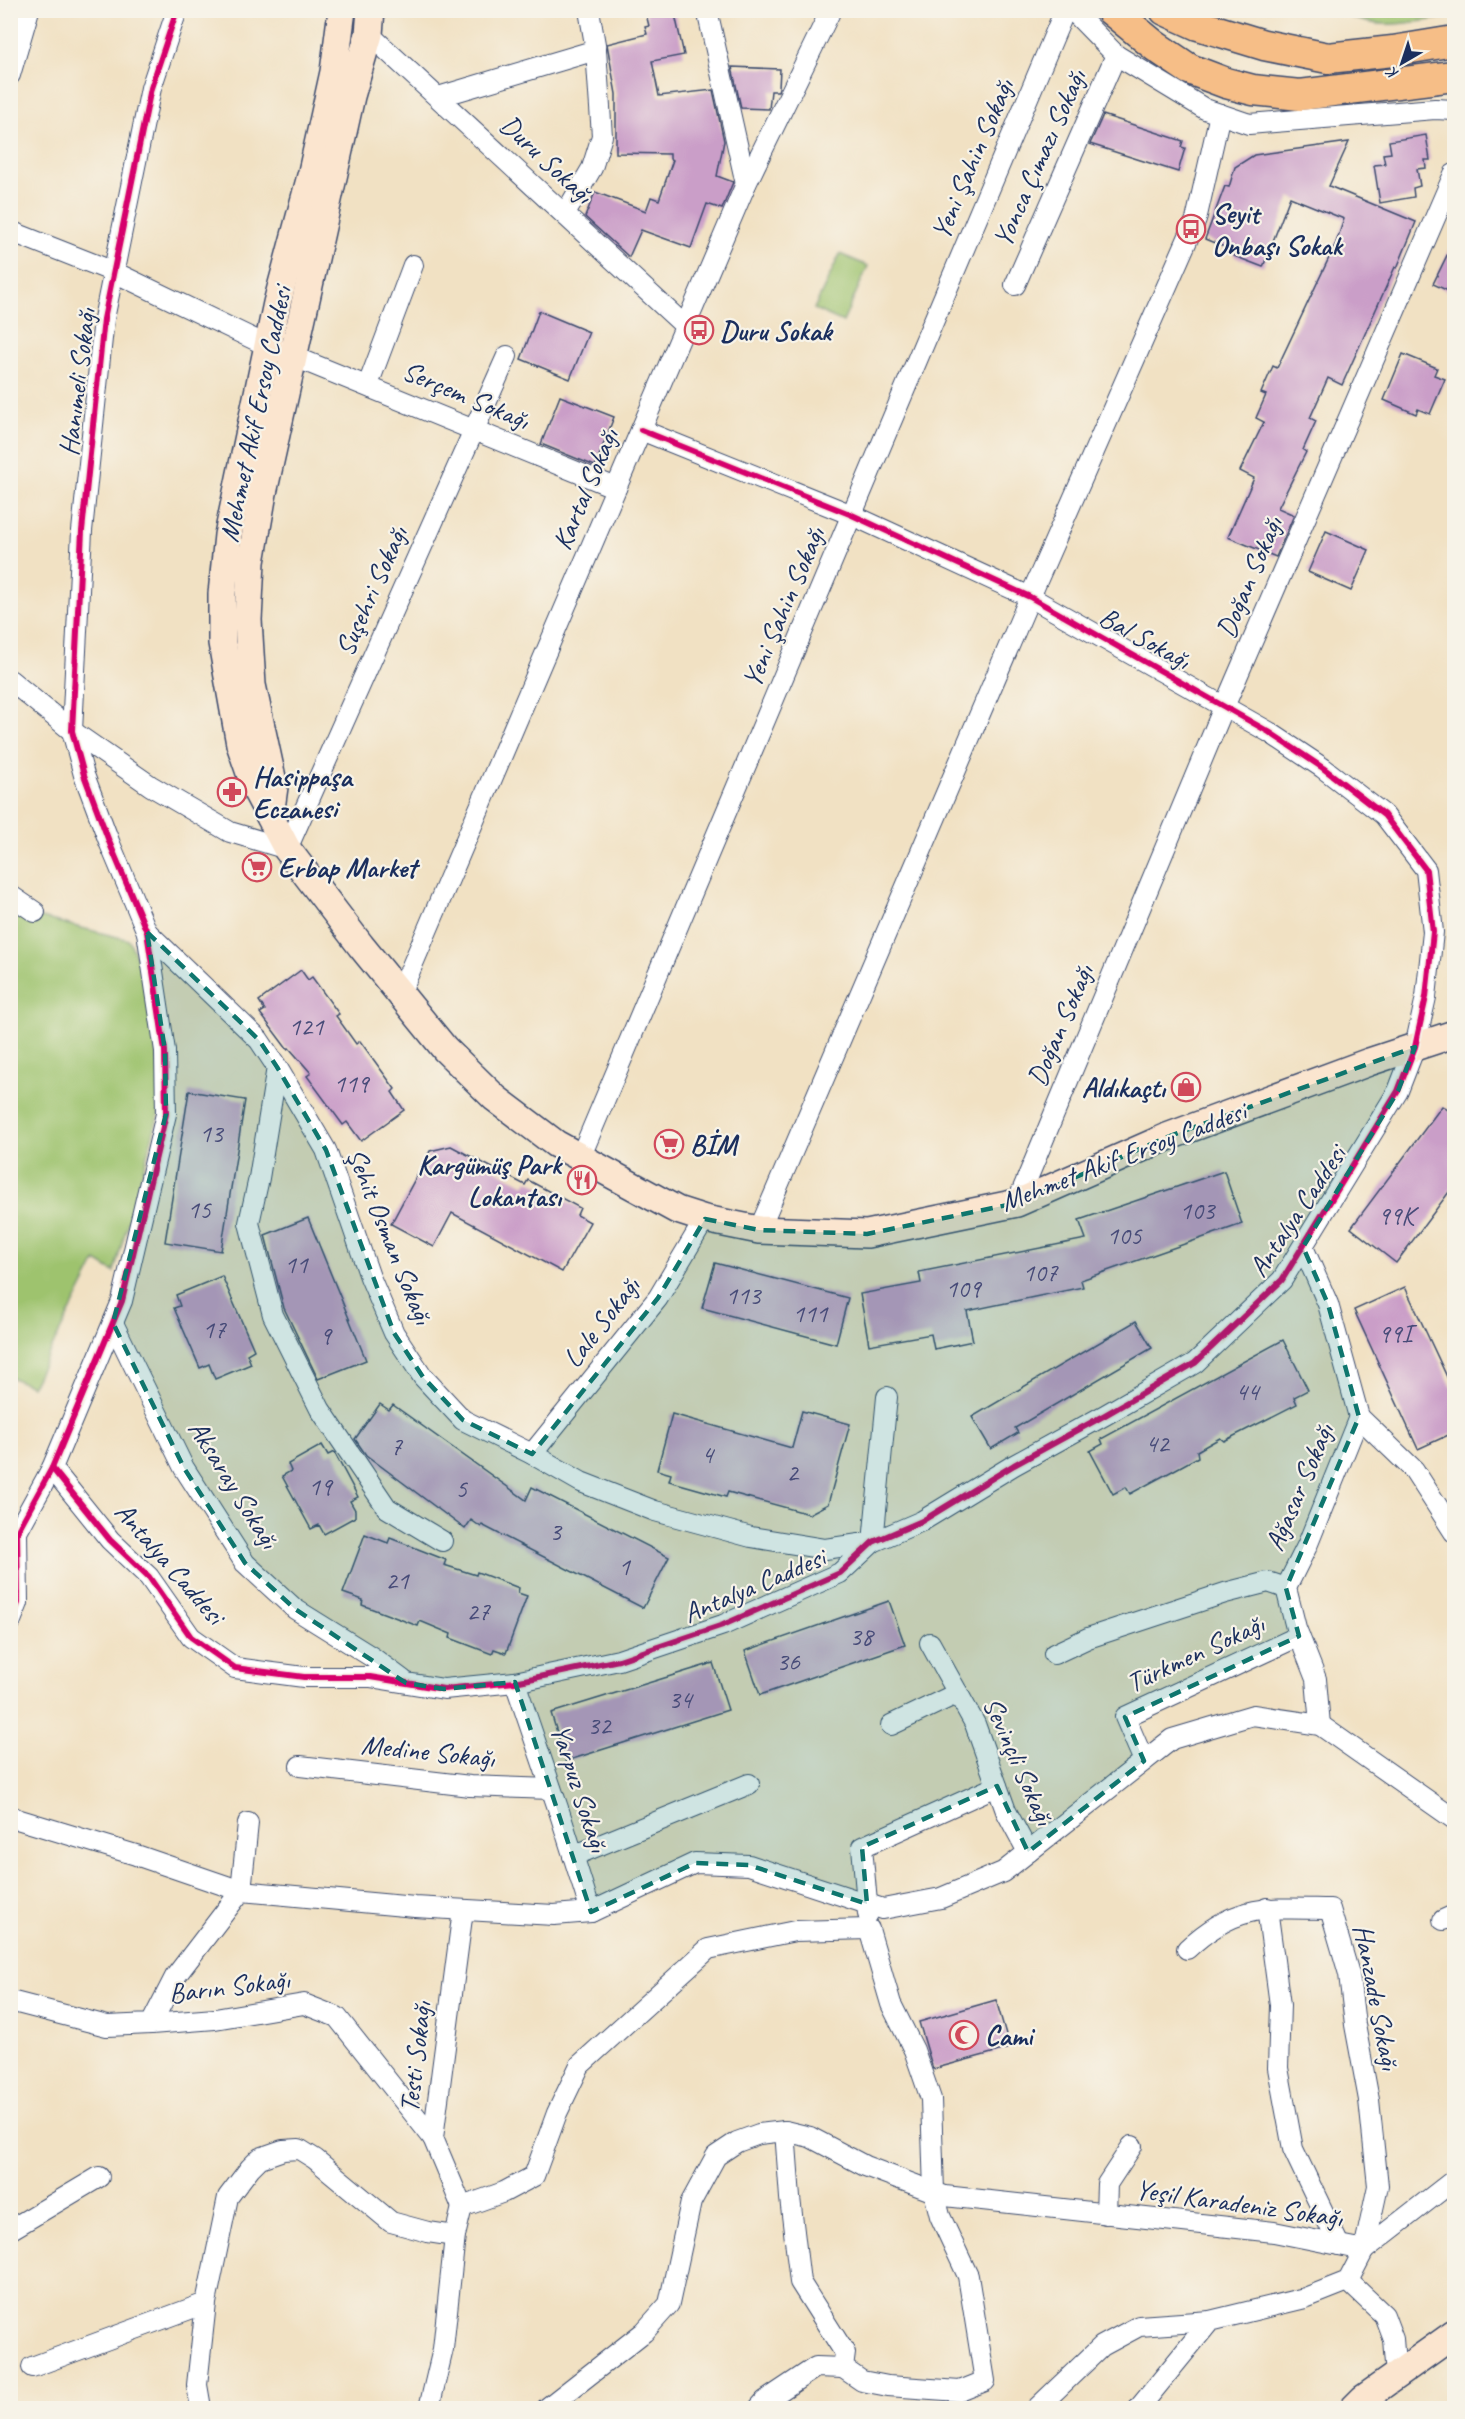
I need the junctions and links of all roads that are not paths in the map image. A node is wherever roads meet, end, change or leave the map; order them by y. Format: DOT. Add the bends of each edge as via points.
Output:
graph roads {
  1 [pos="29,10"];
  2 [pos="177,10"];
  3 [pos="342,10"];
  4 [pos="589,10"];
  5 [pos="707,10"];
  6 [pos="1065,10"];
  7 [pos="1072,10"];
  8 [pos="1111,10"];
  9 [pos="1165,10"];
  10 [pos="830,11"];
  11 [pos="370,22"];
  12 [pos="1455,41"];
  13 [pos="1455,47"];
  14 [pos="596,50"];
  15 [pos="1393,51"];
  16 [pos="1116,55"];
  17 [pos="11,71"];
  18 [pos="1455,76"];
  19 [pos="438,97"];
  20 [pos="1455,110"];
  21 [pos="1220,114"];
  22 [pos="1455,174"];
  23 [pos="746,184"];
  24 [pos="565,214"];
  25 [pos="10,231"];
  26 [pos="413,265"];
  27 [pos="114,272"];
  28 [pos="1015,285"];
  29 [pos="685,326"];
  30 [pos="268,346"];
  31 [pos="294,355"];
  32 [pos="507,356"];
  33 [pos="368,385"];
  34 [pos="474,429"];
  35 [pos="641,430"];
  36 [pos="616,488"];
  37 [pos="852,515"];
  38 [pos="1029,597"];
  39 [pos="10,680"];
  40 [pos="1224,707"];
  41 [pos="72,731"];
  42 [pos="270,816"];
  43 [pos="287,849"];
  44 [pos="10,895"];
  45 [pos="35,912"];
  46 [pos="147,932"];
  47 [pos="400,994"];
  48 [pos="1455,1034"];
  49 [pos="1415,1047"];
  50 [pos="277,1067"];
  51 [pos="580,1158"];
  52 [pos="1017,1203"];
  53 [pos="705,1219"];
  54 [pos="759,1230"];
  55 [pos="1303,1247"];
  56 [pos="113,1323"];
  57 [pos="887,1397"];
  58 [pos="1359,1417"];
  59 [pos="532,1454"];
  60 [pos="52,1468"];
  61 [pos="18,1512"];
  62 [pos="1455,1532"];
  63 [pos="442,1541"];
  64 [pos="873,1542"];
  65 [pos="1286,1588"];
  66 [pos="10,1623"];
  67 [pos="1299,1636"];
  68 [pos="930,1643"];
  69 [pos="1054,1654"];
  70 [pos="515,1682"];
  71 [pos="406,1683"];
  72 [pos="958,1693"];
  73 [pos="891,1725"];
  74 [pos="1320,1725"];
  75 [pos="1144,1761"];
  76 [pos="300,1766"];
  77 [pos="749,1784"];
  78 [pos="997,1786"];
  79 [pos="551,1789"];
  80 [pos="10,1815"];
  81 [pos="1455,1819"];
  82 [pos="248,1823"];
  83 [pos="1028,1852"];
  84 [pos="573,1856"];
  85 [pos="241,1891"];
  86 [pos="867,1904"];
  87 [pos="1267,1908"];
  88 [pos="463,1910"];
  89 [pos="591,1912"];
  90 [pos="869,1929"];
  91 [pos="1187,1949"];
  92 [pos="10,2001"];
  93 [pos="151,2024"];
  94 [pos="785,2131"];
  95 [pos="434,2138"];
  96 [pos="1132,2146"];
  97 [pos="99,2177"];
  98 [pos="1455,2180"];
  99 [pos="934,2192"];
  100 [pos="462,2206"];
  101 [pos="1106,2214"];
  102 [pos="10,2230"];
  103 [pos="455,2236"];
  104 [pos="1339,2245"];
  105 [pos="1364,2250"];
  106 [pos="1347,2281"];
  107 [pos="206,2303"];
  108 [pos="1210,2320"];
  109 [pos="1455,2334"];
  110 [pos="32,2367"];
  111 [pos="843,2368"];
  112 [pos="1396,2376"];
  113 [pos="201,2409"];
  114 [pos="429,2409"];
  115 [pos="547,2409"];
  116 [pos="759,2409"];
  117 [pos="1037,2409"];
  118 [pos="1139,2409"];
  119 [pos="1354,2409"];
  1 -- 17 [label="street"];
  2 -- 27 [label="street, Hanımeli Sokağı" via="151,88"];
  3 -- 30 [label="main road, Mehmet Akif Ersoy Caddesi" via="332,83"];
  4 -- 14 [label="street"];
  5 -- 23 [label="street"];
  6 -- 37 [label="street, Yeni Şahin Sokağı"];
  7 -- 16 [label="street"];
  8 -- 18 [label="main road" via="1189,69 1252,90 1300,95"];
  9 -- 15 [label="main road" via="1198,25 1264,45 1328,58"];
  10 -- 23 [label="street, Kartal Sokağı"];
  11 -- 19 [label="street, Duru Sokağı"];
  11 -- 31 [label="main road, Mehmet Akif Ersoy Caddesi"];
  12 -- 15 [label="main road"];
  13 -- 15 [label="main road"];
  14 -- 19 [label="street"];
  14 -- 24 [label="street" via="602,136 592,168"];
  16 -- 21 [label="street" via="1205,109"];
  16 -- 28 [label="street, Yonca Çımazı Sokağı"];
  19 -- 24 [label="street, Duru Sokağı"];
  20 -- 21 [label="street" via="1249,124"];
  21 -- 38 [label="street" via="1196,219"];
  22 -- 40 [label="street, Doğan Sokağı"];
  23 -- 29 [label="street, Kartal Sokağı"];
  24 -- 29 [label="street, Duru Sokağı"];
  25 -- 27 [label="street, Serçem Sokağı"];
  26 -- 33 [label="street"];
  27 -- 30 [label="street, Serçem Sokağı"];
  27 -- 41 [label="street, Hanımeli Sokağı" via="104,319 82,531"];
  29 -- 35 [label="street, Kartal Sokağı"];
  30 -- 31 [label="street, Serçem Sokağı"];
  30 -- 42 [label="main road, Mehmet Akif Ersoy Caddesi" via="228,535 222,643 240,744"];
  31 -- 33 [label="street, Serçem Sokağı"];
  31 -- 42 [label="main road, Mehmet Akif Ersoy Caddesi" via="263,493 248,608 252,685 274,787"];
  32 -- 34 [label="street, Suşehri Sokağı"];
  33 -- 34 [label="street, Serçem Sokağı"];
  34 -- 36 [label="street, Serçem Sokağı"];
  34 -- 43 [label="street, Suşehri Sokağı"];
  35 -- 36 [label="street, Kartal Sokağı"];
  35 -- 37 [label="street, Bal Sokağı"];
  36 -- 47 [label="street, Kartal Sokağı"];
  37 -- 38 [label="street, Bal Sokağı"];
  37 -- 51 [label="street, Yeni Şahin Sokağı"];
  38 -- 40 [label="street, Bal Sokağı"];
  38 -- 54 [label="street"];
  39 -- 41 [label="street"];
  40 -- 49 [label="street, Bal Sokağı" via="1323,768 1384,815 1426,870 1433,932 1426,997"];
  40 -- 52 [label="street, Doğan Sokağı"];
  41 -- 43 [label="street" via="151,786 230,832"];
  41 -- 46 [label="street, Hanımeli Sokağı" via="84,775"];
  42 -- 43 [label="main road, Mehmet Akif Ersoy Caddesi"];
  43 -- 47 [label="main road, Mehmet Akif Ersoy Caddesi"];
  44 -- 45 [label="street"];
  46 -- 50 [label="street, Şehit Osman Sokağı" via="259,1040"];
  46 -- 56 [label="street" via="165,1051 166,1114 122,1301"];
  47 -- 51 [label="main road, Mehmet Akif Ersoy Caddesi" via="446,1049 495,1098"];
  48 -- 49 [label="main road, Mehmet Akif Ersoy Caddesi"];
  49 -- 52 [label="main road, Mehmet Akif Ersoy Caddesi" via="1167,1137"];
  49 -- 55 [label="street, Antalya Caddesi" via="1398,1092"];
  50 -- 59 [label="street, Şehit Osman Sokağı" via="326,1150 394,1333 423,1377 463,1420"];
  50 -- 63 [label="street" via="249,1223 273,1315 320,1409 387,1508"];
  51 -- 53 [label="main road, Mehmet Akif Ersoy Caddesi" via="677,1210"];
  52 -- 54 [label="main road, Mehmet Akif Ersoy Caddesi" via="867,1234"];
  53 -- 54 [label="main road, Mehmet Akif Ersoy Caddesi"];
  53 -- 59 [label="street, Lale Sokağı" via="658,1298"];
  55 -- 58 [label="street" via="1328,1304"];
  55 -- 64 [label="street, Antalya Caddesi" via="1282,1280 1195,1363 921,1521"];
  56 -- 60 [label="street"];
  56 -- 71 [label="street, Aksaray Sokağı" via="184,1468 245,1563 295,1609"];
  57 -- 64 [label="street"];
  58 -- 62 [label="street, Ağasar Sokağı" via="1414,1470"];
  58 -- 65 [label="street, Ağasar Sokağı"];
  59 -- 64 [label="street, Şehit Osman Sokağı" via="602,1491 655,1511 750,1537 825,1549"];
  60 -- 61 [label="street"];
  60 -- 71 [label="street, Antalya Caddesi" via="110,1540 149,1577 191,1637 235,1668"];
  61 -- 66 [label="street" via="18,1603"];
  64 -- 70 [label="street, Antalya Caddesi" via="840,1573 723,1625 619,1660"];
  65 -- 67 [label="street, Ağasar Sokağı"];
  65 -- 69 [label="street" via="1268,1582 1225,1593 1088,1638"];
  67 -- 74 [label="street, Ağasar Sokağı" via="1316,1679"];
  67 -- 75 [label="street, Türkmen Sokağı" via="1125,1718"];
  68 -- 72 [label="street, Sevinçli Sokağı"];
  70 -- 71 [label="street, Antalya Caddesi" via="444,1689"];
  70 -- 79 [label="street, Yarpuz Sokağı"];
  72 -- 73 [label="street, Sevinçli Sokağı"];
  72 -- 78 [label="street, Sevinçli Sokağı" via="975,1724"];
  74 -- 75 [label="street" via="1253,1715 1172,1739"];
  74 -- 81 [label="street"];
  75 -- 83 [label="street"];
  76 -- 79 [label="street, Medine Sokağı" via="470,1786"];
  77 -- 84 [label="street"];
  78 -- 83 [label="street, Sevinçli Sokağı"];
  78 -- 86 [label="street" via="862,1847"];
  79 -- 84 [label="street, Yarpuz Sokağı"];
  80 -- 85 [label="street"];
  82 -- 85 [label="street"];
  83 -- 86 [label="street" via="1003,1872 941,1898 883,1909"];
  84 -- 89 [label="street, Yarpuz Sokağı"];
  85 -- 88 [label="street"];
  85 -- 93 [label="street, Barın Sokağı" via="175,1977"];
  86 -- 89 [label="street" via="749,1865 695,1863"];
  86 -- 90 [label="street"];
  87 -- 91 [label="street, Hanzade Sokağı" via="1230,1917 1206,1930"];
  87 -- 104 [label="street" via="1280,2005 1278,2068 1293,2149"];
  87 -- 105 [label="street, Hanzade Sokağı" via="1330,1909 1349,1974 1378,2186"];
  88 -- 89 [label="street" via="554,1915"];
  88 -- 95 [label="street, Testi Sokağı"];
  90 -- 99 [label="street" via="891,2004 914,2050 931,2099"];
  90 -- 100 [label="street" via="795,1931 708,1949 580,2065 534,2176 504,2192"];
  92 -- 93 [label="street, Barın Sokağı" via="107,2026"];
  93 -- 95 [label="street, Barın Sokağı" via="215,2019 304,2004 337,2017"];
  94 -- 99 [label="street, Yeşil Karadeniz Sokağı" via="810,2137 865,2166"];
  94 -- 111 [label="street" via="801,2282 845,2353"];
  94 -- 115 [label="street, Yeşil Karadeniz Sokağı" via="759,2134 716,2156 691,2202 669,2304 644,2332"];
  95 -- 100 [label="street, Testi Sokağı"];
  96 -- 101 [label="street, Yeşil Karadeniz Sokağı" via="1107,2184"];
  97 -- 102 [label="street"];
  98 -- 105 [label="street"];
  99 -- 101 [label="street, Yeşil Karadeniz Sokağı"];
  99 -- 111 [label="street" via="940,2216 968,2276 985,2381 960,2391 888,2386 862,2381"];
  100 -- 103 [label="street"];
  101 -- 104 [label="street, Yeşil Karadeniz Sokağı" via="1274,2232"];
  103 -- 107 [label="street" via="391,2222 315,2159 299,2149 283,2150 260,2158 228,2197"];
  103 -- 114 [label="street" via="443,2349"];
  104 -- 105 [label="street, Yeşil Karadeniz Sokağı"];
  105 -- 106 [label="street"];
  106 -- 108 [label="street" via="1305,2298"];
  106 -- 112 [label="street" via="1384,2315 1393,2339"];
  107 -- 110 [label="street"];
  107 -- 113 [label="street" via="197,2385"];
  108 -- 117 [label="street" via="1138,2326 1102,2346"];
  108 -- 118 [label="street"];
  109 -- 112 [label="main road"];
  111 -- 116 [label="street" via="816,2367"];
  112 -- 119 [label="main road"];
}
